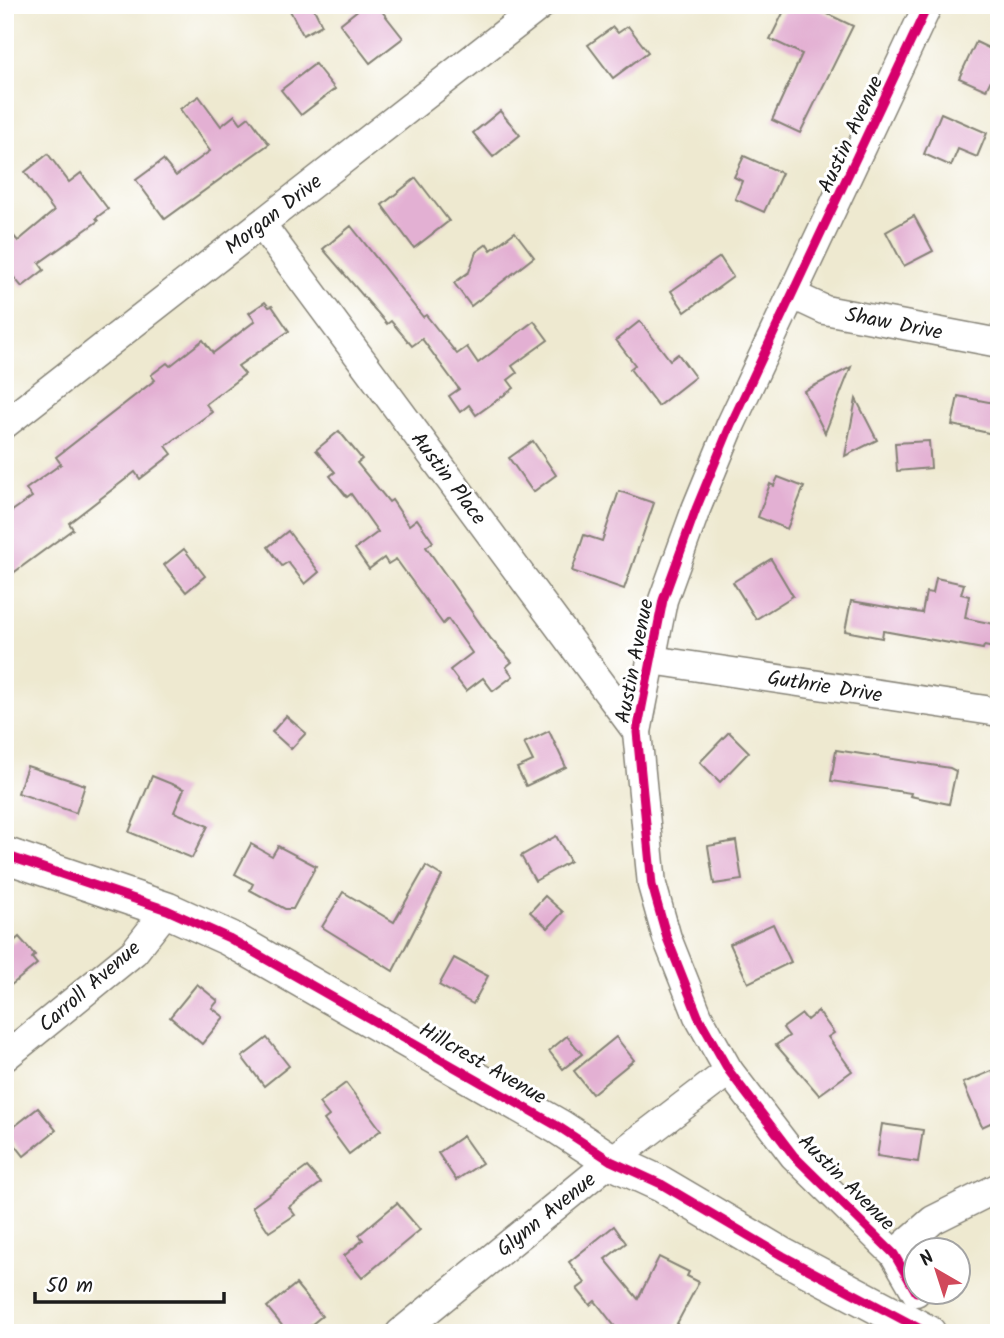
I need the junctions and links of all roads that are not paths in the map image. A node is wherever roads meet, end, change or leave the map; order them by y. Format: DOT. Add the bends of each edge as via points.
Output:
graph roads {
  1 [pos="541,5"];
  2 [pos="928,5"];
  3 [pos="261,224"];
  4 [pos="793,295"];
  5 [pos="999,343"];
  6 [pos="5,424"];
  7 [pos="652,660"];
  8 [pos="999,712"];
  9 [pos="637,732"];
  10 [pos="5,855"];
  11 [pos="167,910"];
  12 [pos="5,1057"];
  13 [pos="729,1071"];
  14 [pos="611,1161"];
  15 [pos="999,1187"];
  16 [pos="894,1254"];
  17 [pos="902,1267"];
  18 [pos="925,1306"];
  19 [pos="400,1333"];
  20 [pos="928,1333"];
  21 [pos="941,1333"];
  1 -- 3 [label="street, Morgan Drive"];
  2 -- 4 [label="street, Austin Avenue"];
  3 -- 6 [label="street, Morgan Drive"];
  3 -- 9 [label="street, Austin Place"];
  4 -- 5 [label="street, Shaw Drive" via="825,310"];
  4 -- 7 [label="street, Austin Avenue" via="696,509 663,600"];
  7 -- 8 [label="street, Guthrie Drive"];
  7 -- 9 [label="street, Austin Avenue"];
  9 -- 13 [label="street, Austin Avenue" via="652,885 698,1016"];
  10 -- 11 [label="street, Hillcrest Avenue"];
  11 -- 12 [label="street, Carroll Avenue" via="134,952"];
  11 -- 14 [label="street, Hillcrest Avenue" via="295,974"];
  13 -- 14 [label="street, Glynn Avenue"];
  13 -- 16 [label="street, Austin Avenue" via="794,1156"];
  14 -- 19 [label="street, Glynn Avenue"];
  14 -- 20 [label="street, Hillcrest Avenue" via="661,1184"];
  15 -- 16 [label="street" via="933,1220"];
  16 -- 17 [label="street, Austin Avenue"];
  18 -- 21 [label="street, Austin Avenue"];
}
